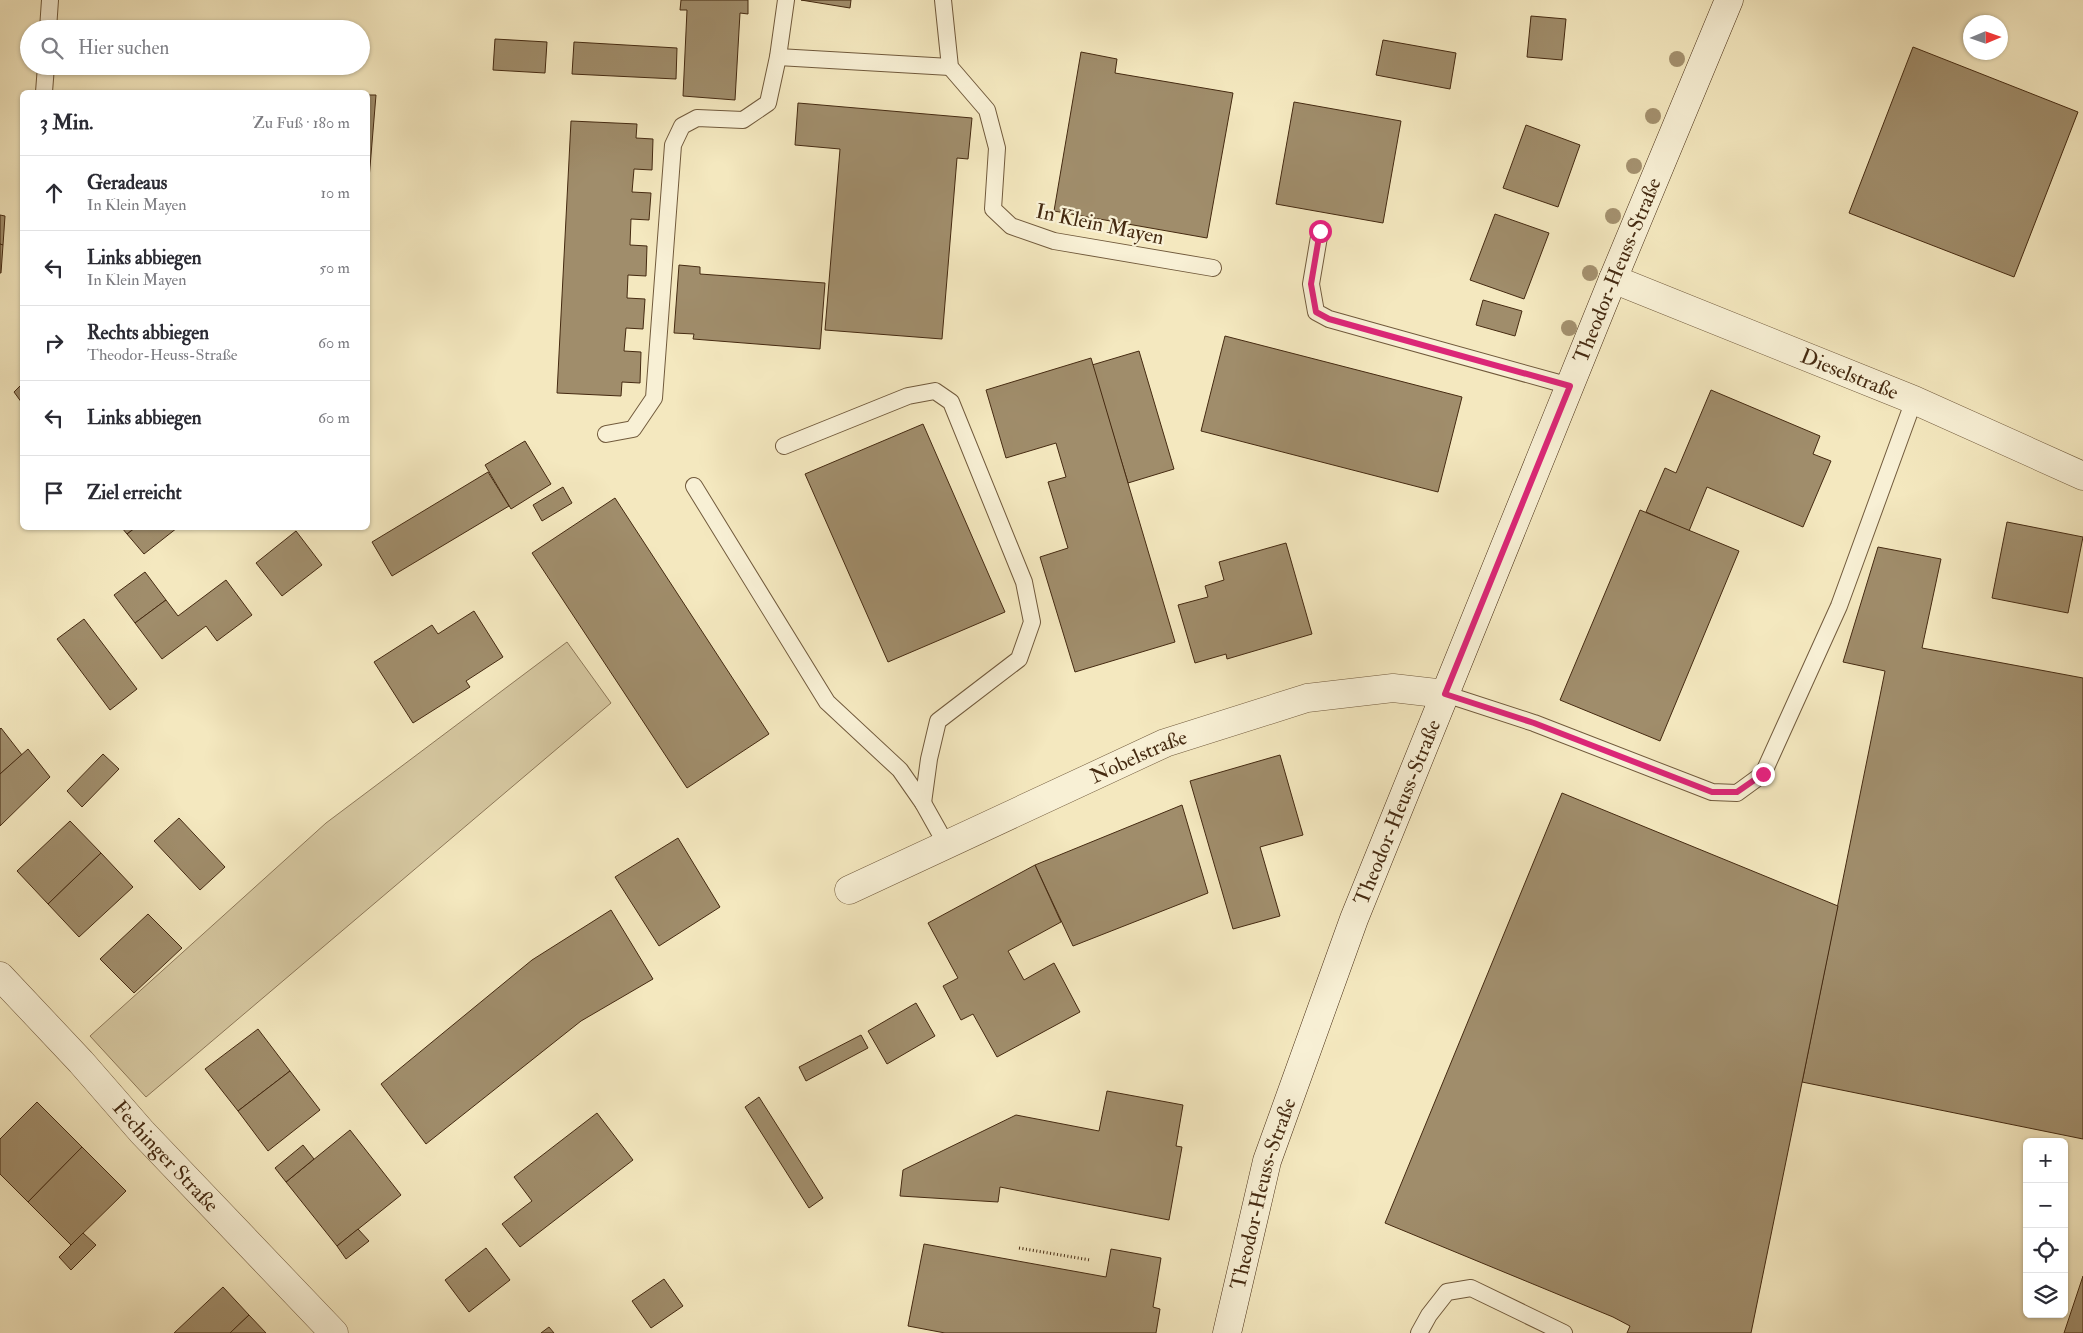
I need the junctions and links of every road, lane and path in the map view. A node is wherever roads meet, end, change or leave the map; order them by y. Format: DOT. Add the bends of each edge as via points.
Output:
graph roads {
  1 [pos="50,0"];
  2 [pos="786,0"];
  3 [pos="943,0"];
  4 [pos="1729,0"];
  5 [pos="49,20"];
  6 [pos="778,57"];
  7 [pos="950,67"];
  8 [pos="45,75"];
  9 [pos="44,90"];
  10 [pos="1320,231"];
  11 [pos="1214,268"];
  12 [pos="1613,279"];
  13 [pos="1570,386"];
  14 [pos="1914,400"];
  15 [pos="606,434"];
  16 [pos="784,446"];
  17 [pos="2083,476"];
  18 [pos="694,486"];
  19 [pos="1445,694"];
  20 [pos="923,803"];
  21 [pos="946,844"];
  22 [pos="849,890"];
  23 [pos="0,976"];
  24 [pos="1019,1248"];
  25 [pos="1090,1260"];
  26 [pos="334,1333"];
  27 [pos="1227,1333"];
  28 [pos="1419,1333"];
  29 [pos="1564,1333"];
  1 -- 5 [label="lane"];
  2 -- 6 [label="lane"];
  3 -- 7 [label="lane"];
  4 -- 12 [label="street, Theodor-Heuss-Straße"];
  6 -- 7 [label="lane"];
  6 -- 15 [label="lane" via="768,104 743,120 697,118 682,126 673,145 654,398 633,429"];
  7 -- 11 [label="lane, In Klein Mayen" via="987,110 997,148 993,209 1010,226 1054,241"];
  8 -- 9 [label="lane"];
  10 -- 13 [label="lane" via="1311,284 1316,312 1370,331"];
  12 -- 13 [label="street, Theodor-Heuss-Straße"];
  12 -- 14 [label="street, Dieselstraße"];
  13 -- 19 [label="street, Theodor-Heuss-Straße"];
  14 -- 17 [label="street, Dieselstraße"];
  14 -- 19 [label="lane" via="1839,606 1763,774 1737,792 1712,792 1534,723"];
  16 -- 20 [label="lane" via="908,396 935,391 951,402 1024,582 1032,622 1019,659 938,721"];
  18 -- 20 [label="lane" via="827,702 900,770"];
  19 -- 21 [label="street, Nobelstraße" via="1393,688 1307,698 1165,743"];
  19 -- 27 [label="street, Theodor-Heuss-Straße" via="1354,919 1267,1160"];
  20 -- 21 [label="lane"];
  21 -- 22 [label="street, Nobelstraße"];
  23 -- 26 [label="street, Fechinger Straße" via="142,1132"];
  24 -- 25 [label="path"];
  28 -- 29 [label="lane" via="1447,1292 1471,1288"];
}
